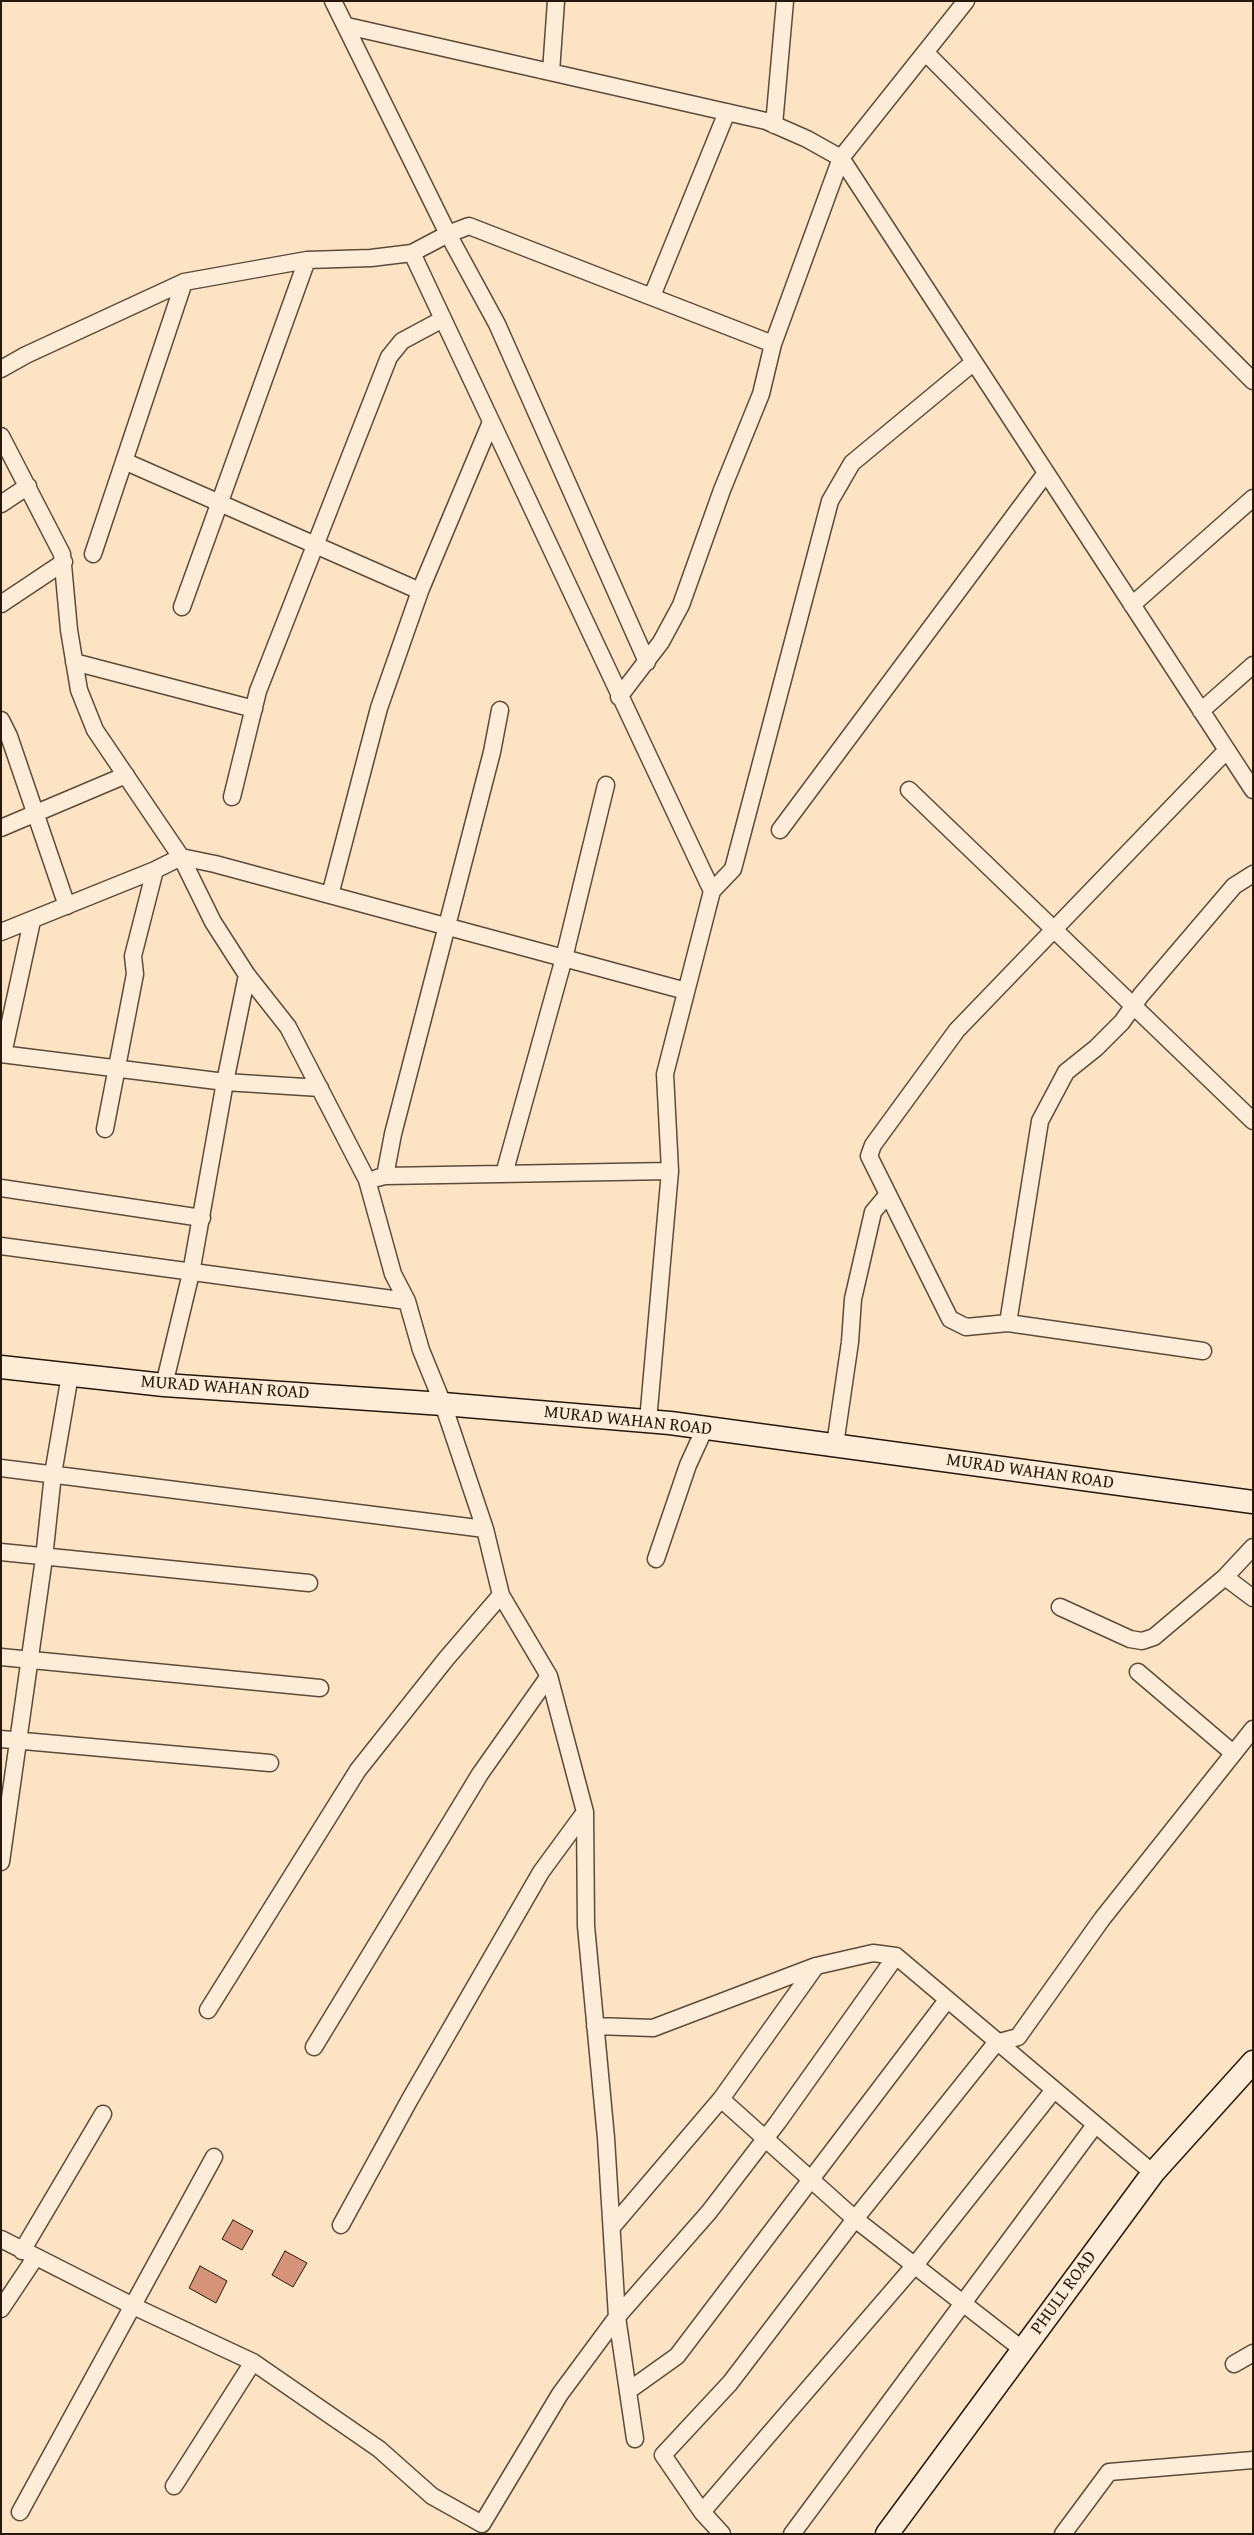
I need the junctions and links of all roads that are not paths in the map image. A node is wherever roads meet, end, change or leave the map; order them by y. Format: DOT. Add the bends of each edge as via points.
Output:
graph roads {
  1 [pos="333,1"];
  2 [pos="556,1"];
  3 [pos="785,1"];
  4 [pos="966,1"];
  5 [pos="347,26"];
  6 [pos="926,53"];
  7 [pos="551,72"];
  8 [pos="727,112"];
  9 [pos="774,125"];
  10 [pos="841,158"];
  11 [pos="448,234"];
  12 [pos="412,253"];
  13 [pos="307,260"];
  14 [pos="184,282"];
  15 [pos="652,296"];
  16 [pos="443,319"];
  17 [pos="773,344"];
  18 [pos="974,362"];
  19 [pos="1,369"];
  20 [pos="1253,380"];
  21 [pos="491,422"];
  22 [pos="1,436"];
  23 [pos="124,461"];
  24 [pos="1046,472"];
  25 [pos="28,486"];
  26 [pos="1253,498"];
  27 [pos="221,502"];
  28 [pos="1,504"];
  29 [pos="314,544"];
  30 [pos="93,554"];
  31 [pos="64,562"];
  32 [pos="420,591"];
  33 [pos="1,604"];
  34 [pos="1132,605"];
  35 [pos="182,607"];
  36 [pos="74,662"];
  37 [pos="647,662"];
  38 [pos="1253,665"];
  39 [pos="619,697"];
  40 [pos="254,709"];
  41 [pos="500,710"];
  42 [pos="1201,711"];
  43 [pos="1,720"];
  44 [pos="1227,750"];
  45 [pos="126,775"];
  46 [pos="606,785"];
  47 [pos="909,790"];
  48 [pos="1253,790"];
  49 [pos="232,797"];
  50 [pos="35,814"];
  51 [pos="1,828"];
  52 [pos="780,830"];
  53 [pos="181,857"];
  54 [pos="155,870"];
  55 [pos="1253,874"];
  56 [pos="712,891"];
  57 [pos="330,895"];
  58 [pos="67,906"];
  59 [pos="32,920"];
  60 [pos="445,926"];
  61 [pos="1055,931"];
  62 [pos="1,932"];
  63 [pos="564,958"];
  64 [pos="247,975"];
  65 [pos="686,991"];
  66 [pos="1133,1006"];
  67 [pos="2,1054"];
  68 [pos="117,1068"];
  69 [pos="225,1082"];
  70 [pos="320,1088"];
  71 [pos="1253,1120"];
  72 [pos="105,1129"];
  73 [pos="670,1171"];
  74 [pos="504,1174"];
  75 [pos="385,1176"];
  76 [pos="367,1180"];
  77 [pos="1,1188"];
  78 [pos="888,1194"];
  79 [pos="202,1218"];
  80 [pos="1,1246"];
  81 [pos="191,1274"];
  82 [pos="407,1301"];
  83 [pos="1008,1324"];
  84 [pos="1203,1350"];
  85 [pos="1,1367"];
  86 [pos="70,1375"];
  87 [pos="164,1385"];
  88 [pos="443,1404"];
  89 [pos="648,1421"];
  90 [pos="704,1428"];
  91 [pos="835,1445"];
  92 [pos="1,1468"];
  93 [pos="53,1474"];
  94 [pos="1253,1502"];
  95 [pos="485,1530"];
  96 [pos="1253,1547"];
  97 [pos="1,1552"];
  98 [pos="44,1558"];
  99 [pos="656,1559"];
  100 [pos="1226,1577"];
  101 [pos="309,1583"];
  102 [pos="502,1595"];
  103 [pos="1253,1598"];
  104 [pos="1060,1607"];
  105 [pos="1,1657"];
  106 [pos="30,1662"];
  107 [pos="1138,1672"];
  108 [pos="549,1676"];
  109 [pos="320,1688"];
  110 [pos="1253,1729"];
  111 [pos="1,1739"];
  112 [pos="18,1741"];
  113 [pos="1233,1753"];
  114 [pos="270,1763"];
  115 [pos="585,1812"];
  116 [pos="1,1862"];
  117 [pos="896,1956"];
  118 [pos="816,1966"];
  119 [pos="947,2000"];
  120 [pos="208,2010"];
  121 [pos="594,2026"];
  122 [pos="996,2043"];
  123 [pos="314,2047"];
  124 [pos="1253,2062"];
  125 [pos="1053,2091"];
  126 [pos="721,2099"];
  127 [pos="103,2114"];
  128 [pos="1095,2125"];
  129 [pos="765,2139"];
  130 [pos="214,2157"];
  131 [pos="1152,2173"];
  132 [pos="811,2179"];
  133 [pos="856,2218"];
  134 [pos="341,2225"];
  135 [pos="612,2227"];
  136 [pos="1,2239"];
  137 [pos="29,2254"];
  138 [pos="914,2265"];
  139 [pos="963,2303"];
  140 [pos="133,2306"];
  141 [pos="1,2309"];
  142 [pos="617,2317"];
  143 [pos="1023,2350"];
  144 [pos="1253,2354"];
  145 [pos="253,2362"];
  146 [pos="1234,2364"];
  147 [pos="628,2391"];
  148 [pos="635,2439"];
  149 [pos="1253,2460"];
  150 [pos="174,2486"];
  151 [pos="20,2512"];
  152 [pos="710,2525"];
  153 [pos="792,2534"];
  154 [pos="887,2534"];
  155 [pos="1063,2534"];
  1 -- 5 [label="street"];
  2 -- 7 [label="street"];
  3 -- 9 [label="street"];
  4 -- 6 [label="street"];
  5 -- 7 [label="street"];
  5 -- 11 [label="street"];
  6 -- 10 [label="street"];
  6 -- 20 [label="street"];
  7 -- 8 [label="street"];
  8 -- 9 [label="street"];
  8 -- 15 [label="street"];
  9 -- 10 [label="street"];
  10 -- 17 [label="street"];
  10 -- 18 [label="street"];
  11 -- 12 [label="street"];
  11 -- 15 [label="street" via="469,226"];
  11 -- 37 [label="street" via="498,324"];
  12 -- 13 [label="street"];
  12 -- 16 [label="street"];
  13 -- 14 [label="street"];
  13 -- 27 [label="street"];
  14 -- 19 [label="street"];
  14 -- 23 [label="street"];
  15 -- 17 [label="street"];
  16 -- 21 [label="street"];
  16 -- 29 [label="street" via="402,341 389,357"];
  17 -- 37 [label="street" via="762,394 722,490 681,605"];
  18 -- 24 [label="street"];
  18 -- 56 [label="street" via="852,463 830,501 733,869"];
  21 -- 32 [label="street"];
  21 -- 39 [label="street"];
  22 -- 25 [label="street"];
  23 -- 27 [label="street"];
  23 -- 30 [label="street"];
  24 -- 34 [label="street"];
  24 -- 52 [label="street"];
  25 -- 28 [label="street"];
  25 -- 31 [label="street"];
  26 -- 34 [label="street"];
  27 -- 29 [label="street"];
  27 -- 35 [label="street"];
  29 -- 32 [label="street"];
  29 -- 40 [label="street"];
  31 -- 33 [label="street"];
  31 -- 36 [label="street"];
  32 -- 57 [label="street" via="379,708"];
  34 -- 42 [label="street"];
  36 -- 40 [label="street"];
  36 -- 45 [label="street" via="79,690 95,730"];
  37 -- 39 [label="street"];
  38 -- 42 [label="street"];
  39 -- 56 [label="street"];
  40 -- 49 [label="street"];
  41 -- 60 [label="street" via="492,752"];
  42 -- 44 [label="street"];
  43 -- 50 [label="street"];
  44 -- 48 [label="street"];
  44 -- 61 [label="street"];
  45 -- 50 [label="street"];
  45 -- 53 [label="street"];
  46 -- 63 [label="street"];
  47 -- 61 [label="street"];
  50 -- 51 [label="street"];
  50 -- 58 [label="street"];
  53 -- 54 [label="street"];
  53 -- 57 [label="street"];
  53 -- 64 [label="street" via="213,922"];
  54 -- 58 [label="street"];
  54 -- 68 [label="street" via="133,956 135,974"];
  55 -- 66 [label="street" via="1234,886"];
  56 -- 65 [label="street"];
  57 -- 60 [label="street"];
  58 -- 59 [label="street"];
  59 -- 62 [label="street"];
  59 -- 67 [label="street"];
  60 -- 63 [label="street"];
  60 -- 75 [label="street"];
  61 -- 66 [label="street"];
  61 -- 78 [label="street" via="957,1030 873,1144 869,1156"];
  63 -- 65 [label="street"];
  63 -- 74 [label="street"];
  64 -- 69 [label="street"];
  64 -- 70 [label="street" via="288,1027"];
  65 -- 73 [label="street" via="665,1074"];
  66 -- 71 [label="street"];
  66 -- 83 [label="street" via="1096,1048 1066,1072 1040,1121"];
  67 -- 68 [label="street"];
  68 -- 69 [label="street"];
  68 -- 72 [label="street"];
  69 -- 70 [label="street"];
  69 -- 79 [label="street"];
  70 -- 76 [label="street"];
  73 -- 74 [label="street"];
  73 -- 89 [label="street"];
  74 -- 75 [label="street"];
  75 -- 76 [label="street"];
  76 -- 82 [label="street" via="393,1274"];
  77 -- 79 [label="street"];
  78 -- 83 [label="street" via="950,1319 966,1327"];
  78 -- 91 [label="street" via="874,1212 853,1299"];
  79 -- 81 [label="street"];
  80 -- 81 [label="street"];
  81 -- 82 [label="street"];
  81 -- 87 [label="street"];
  82 -- 88 [label="street" via="421,1350"];
  83 -- 84 [label="street"];
  85 -- 86 [label="street, MURAD WAHAN ROAD"];
  86 -- 87 [label="street, MURAD WAHAN ROAD"];
  86 -- 93 [label="street"];
  87 -- 88 [label="street, MURAD WAHAN ROAD"];
  88 -- 89 [label="street, MURAD WAHAN ROAD"];
  88 -- 95 [label="street"];
  89 -- 90 [label="street, MURAD WAHAN ROAD"];
  90 -- 91 [label="street, MURAD WAHAN ROAD"];
  90 -- 99 [label="street"];
  91 -- 94 [label="street, MURAD WAHAN ROAD"];
  92 -- 93 [label="street"];
  93 -- 95 [label="street"];
  93 -- 98 [label="street"];
  95 -- 102 [label="street"];
  96 -- 100 [label="street"];
  97 -- 98 [label="street"];
  98 -- 101 [label="street"];
  98 -- 106 [label="street"];
  100 -- 103 [label="street"];
  100 -- 104 [label="street" via="1154,1637 1142,1641 1130,1639"];
  102 -- 108 [label="street"];
  102 -- 120 [label="street" via="446,1659 358,1770"];
  105 -- 106 [label="street"];
  106 -- 109 [label="street"];
  106 -- 112 [label="street"];
  107 -- 113 [label="street"];
  108 -- 115 [label="street"];
  108 -- 123 [label="street" via="480,1774"];
  110 -- 113 [label="street"];
  111 -- 112 [label="street"];
  112 -- 114 [label="street"];
  112 -- 116 [label="street"];
  113 -- 122 [label="street" via="1102,1919 1018,2037"];
  115 -- 121 [label="street" via="586,1926"];
  115 -- 134 [label="street" via="541,1872"];
  117 -- 118 [label="street" via="873,1954"];
  117 -- 119 [label="street"];
  117 -- 129 [label="street"];
  118 -- 121 [label="street" via="653,2028"];
  118 -- 126 [label="street"];
  119 -- 122 [label="street"];
  119 -- 132 [label="street"];
  121 -- 135 [label="street"];
  122 -- 125 [label="street"];
  122 -- 133 [label="street"];
  124 -- 131 [label="street, PHULL ROAD"];
  125 -- 128 [label="street"];
  125 -- 138 [label="street"];
  126 -- 129 [label="street"];
  126 -- 135 [label="street"];
  127 -- 137 [label="street"];
  128 -- 131 [label="street"];
  128 -- 139 [label="street"];
  129 -- 132 [label="street"];
  129 -- 142 [label="street" via="709,2212"];
  130 -- 140 [label="street"];
  131 -- 143 [label="street, PHULL ROAD"];
  132 -- 133 [label="street"];
  132 -- 147 [label="street" via="677,2356"];
  133 -- 138 [label="street"];
  133 -- 152 [label="street" via="730,2382 663,2455"];
  135 -- 142 [label="street"];
  136 -- 137 [label="street"];
  137 -- 140 [label="street"];
  137 -- 141 [label="street"];
  138 -- 139 [label="street"];
  138 -- 152 [label="street"];
  139 -- 143 [label="street"];
  139 -- 153 [label="street"];
  140 -- 145 [label="street"];
  140 -- 151 [label="street"];
  142 -- 145 [label="street" via="560,2394 482,2524 432,2496 379,2449"];
  142 -- 147 [label="street"];
  143 -- 154 [label="street, PHULL ROAD"];
  144 -- 146 [label="street"];
  145 -- 150 [label="street"];
  147 -- 148 [label="street"];
  149 -- 155 [label="street" via="1109,2472"];
}
